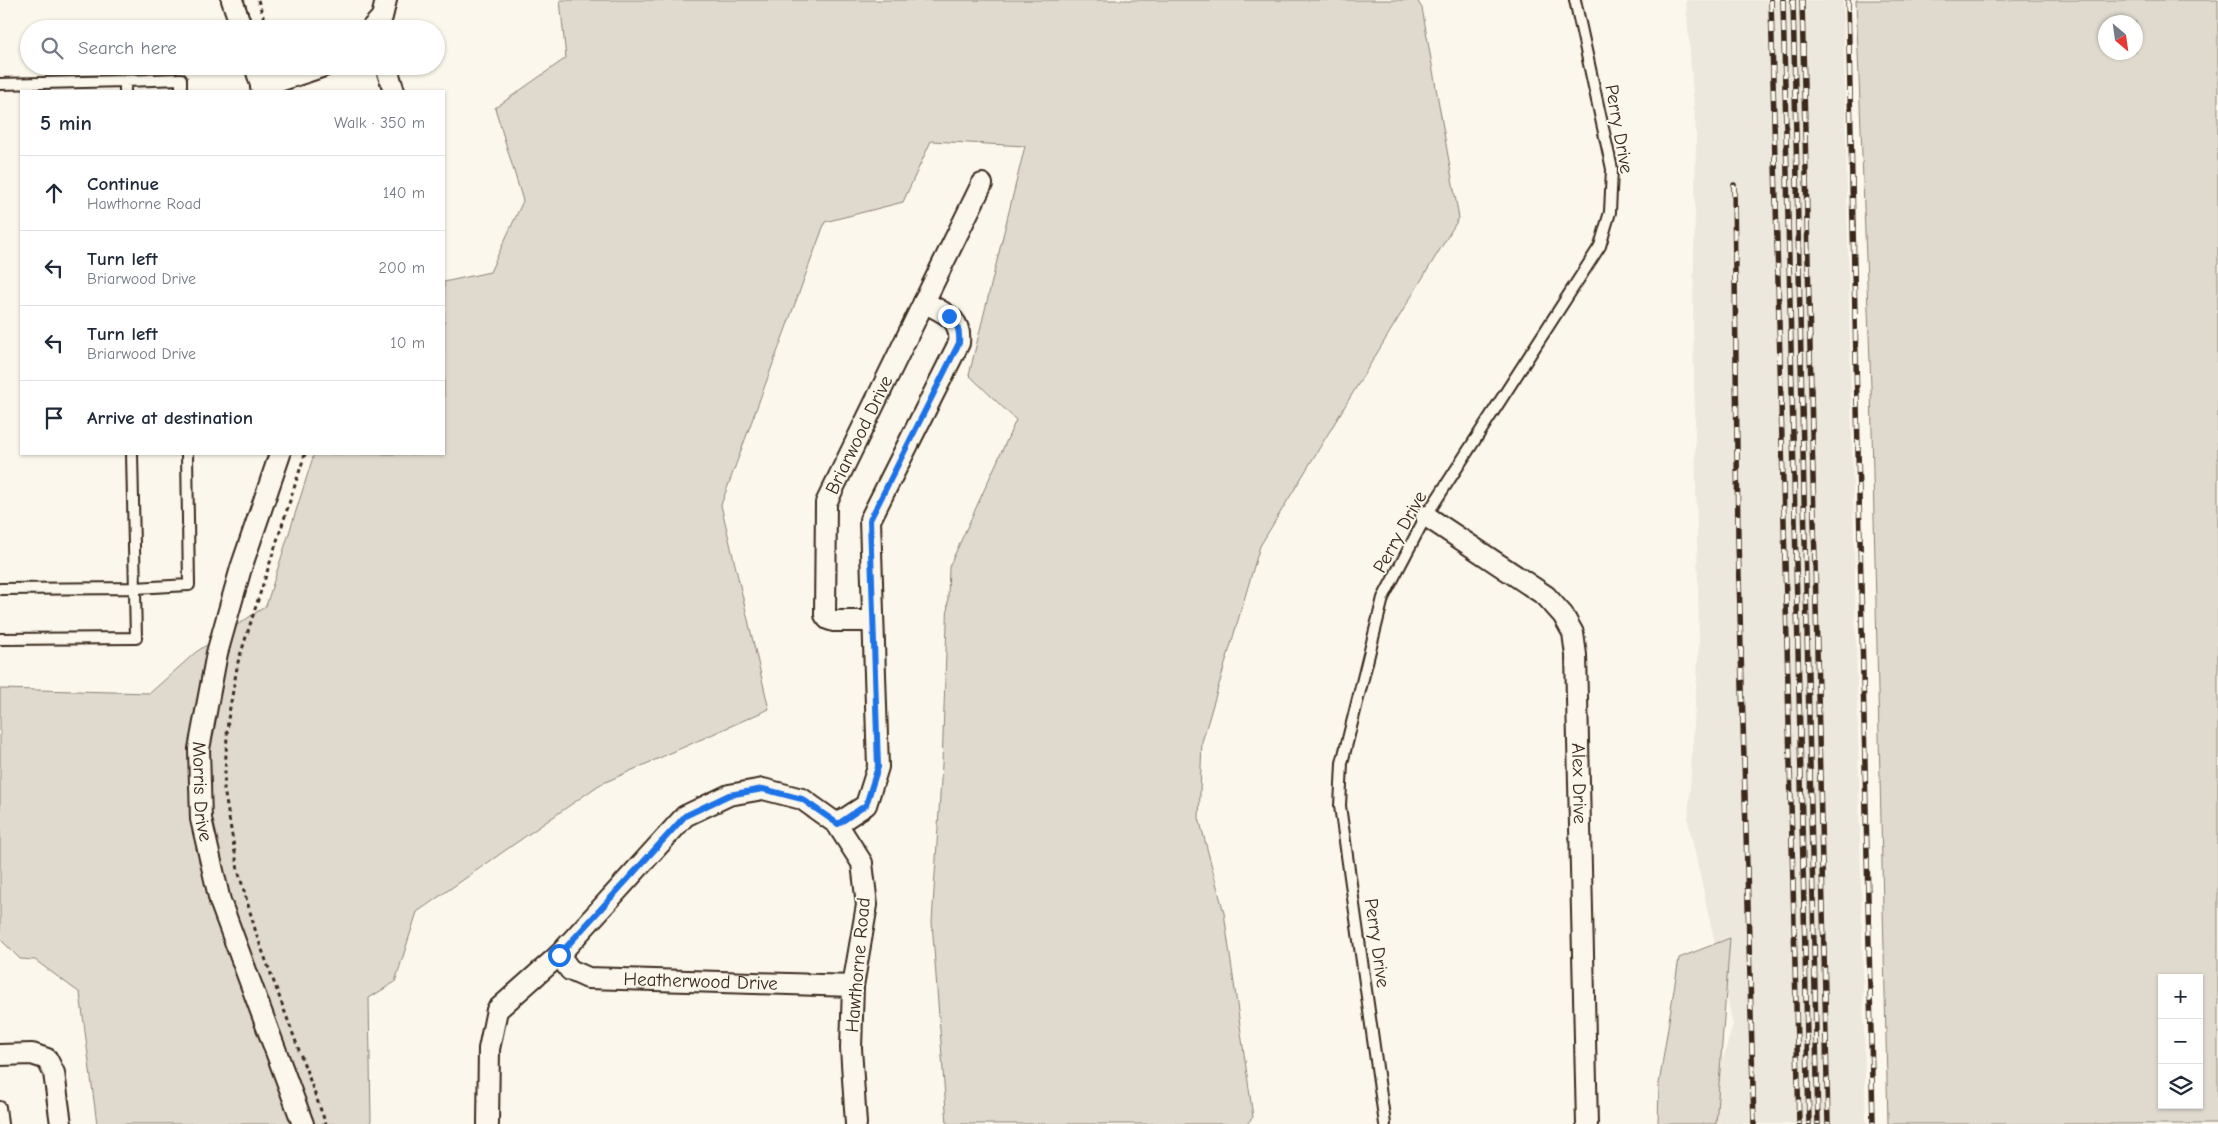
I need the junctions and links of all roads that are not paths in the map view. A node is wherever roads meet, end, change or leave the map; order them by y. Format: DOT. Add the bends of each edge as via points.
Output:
graph roads {
  1 [pos="232,0"];
  2 [pos="386,0"];
  3 [pos="1574,0"];
  4 [pos="239,20"];
  5 [pos="378,20"];
  6 [pos="258,75"];
  7 [pos="300,75"];
  8 [pos="389,75"];
  9 [pos="0,84"];
  10 [pos="125,86"];
  11 [pos="262,89"];
  12 [pos="181,90"];
  13 [pos="394,90"];
  14 [pos="982,184"];
  15 [pos="924,302"];
  16 [pos="132,455"];
  17 [pos="187,455"];
  18 [pos="280,455"];
  19 [pos="1426,516"];
  20 [pos="135,588"];
  21 [pos="0,590"];
  22 [pos="873,621"];
  23 [pos="0,639"];
  24 [pos="838,824"];
  25 [pos="559,955"];
  26 [pos="854,986"];
  27 [pos="0,1055"];
  28 [pos="0,1108"];
  29 [pos="2,1124"];
  30 [pos="61,1124"];
  31 [pos="303,1124"];
  32 [pos="488,1124"];
  33 [pos="856,1124"];
  34 [pos="1385,1124"];
  35 [pos="1587,1124"];
  1 -- 4 [label="street"];
  2 -- 5 [label="street"];
  3 -- 19 [label="lane, Perry Drive" via="1612,168 1610,212 1600,246"];
  6 -- 11 [label="street"];
  7 -- 11 [label="street"];
  8 -- 13 [label="street"];
  9 -- 10 [label="lane"];
  10 -- 12 [label="lane" via="181,79"];
  14 -- 15 [label="street, Briarwood Drive"];
  15 -- 22 [label="street" via="957,324 959,343 870,520"];
  15 -- 22 [label="street, Briarwood Drive" via="826,502 825,615 834,621"];
  16 -- 20 [label="lane"];
  17 -- 20 [label="lane" via="189,585"];
  18 -- 31 [label="street, Morris Drive" via="241,568 217,652 199,749 201,819 220,901"];
  19 -- 34 [label="lane, Perry Drive" via="1383,598 1342,763 1340,806"];
  19 -- 35 [label="street, Alex Drive" via="1546,596 1563,615 1573,633"];
  20 -- 21 [label="lane"];
  20 -- 23 [label="lane" via="136,638"];
  22 -- 24 [label="street" via="878,767 866,805"];
  24 -- 25 [label="street, Hawthorne Road" via="802,799 763,789 729,795 685,816"];
  24 -- 26 [label="street, Hawthorne Road" via="862,863 867,905"];
  25 -- 26 [label="street, Heatherwood Drive" via="570,970 588,978"];
  25 -- 32 [label="street, Hawthorne Road" via="497,1010 489,1049"];
  26 -- 33 [label="street, Hawthorne Road" via="851,1048"];
  27 -- 30 [label="street" via="32,1054 47,1060 54,1073"];
  28 -- 29 [label="lane"];
}
